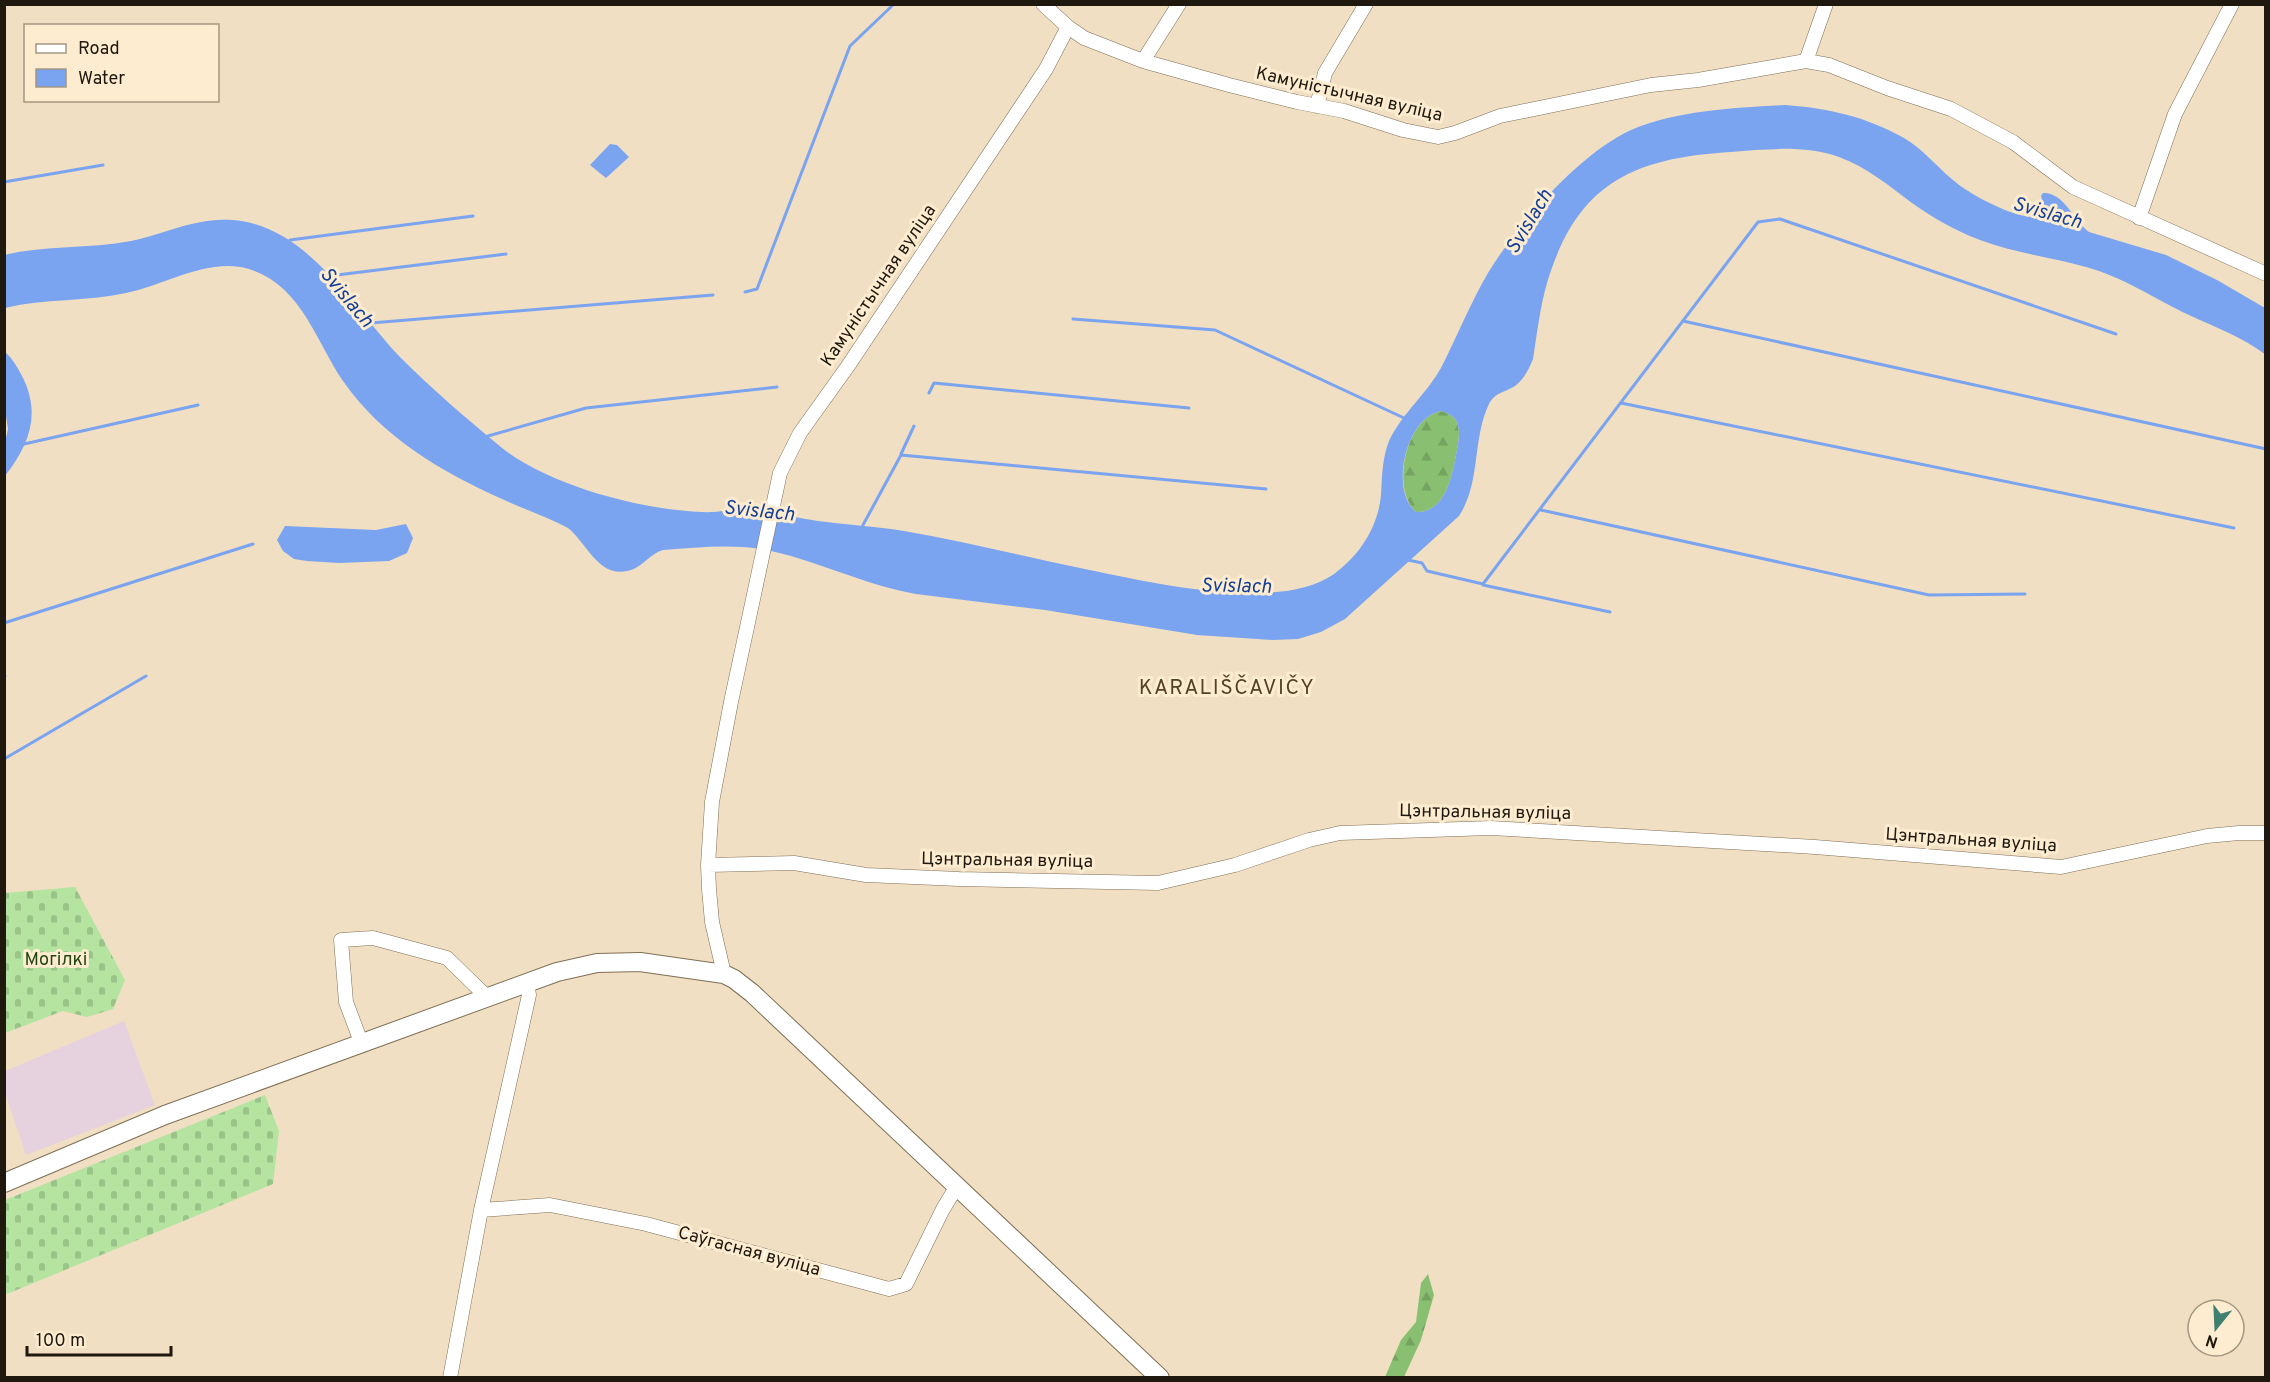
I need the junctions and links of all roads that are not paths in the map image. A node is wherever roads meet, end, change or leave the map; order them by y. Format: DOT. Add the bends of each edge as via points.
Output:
graph roads {
  1 [pos="1043,4"];
  2 [pos="1179,4"];
  3 [pos="1366,4"];
  4 [pos="1826,4"];
  5 [pos="2232,4"];
  6 [pos="1068,27"];
  7 [pos="1143,61"];
  8 [pos="1806,61"];
  9 [pos="1317,106"];
  10 [pos="2139,218"];
  11 [pos="2265,274"];
  12 [pos="2265,833"];
  13 [pos="708,865"];
  14 [pos="724,974"];
  15 [pos="526,982"];
  16 [pos="486,996"];
  17 [pos="361,1042"];
  18 [pos="4,1183"];
  19 [pos="957,1186"];
  20 [pos="481,1210"];
  21 [pos="450,1377"];
  22 [pos="1160,1377"];
  1 -- 6 [label="street"];
  2 -- 7 [label="street"];
  3 -- 9 [label="street" via="1325,73"];
  4 -- 8 [label="street"];
  5 -- 10 [label="street" via="2175,114"];
  6 -- 7 [label="street, Камуністычная вуліца" via="1084,38"];
  6 -- 13 [label="street, Камуністычная вуліца" via="1046,69 786,458 776,488 715,781"];
  7 -- 9 [label="street, Камуністычная вуліца"];
  8 -- 9 [label="street, Камуністычная вуліца" via="1603,93 1500,116 1438,137"];
  8 -- 10 [label="street, Камуністычная вуліца" via="1840,69 1951,109 2013,142 2073,187"];
  10 -- 11 [label="street, Камуністычная вуліца"];
  12 -- 13 [label="street, Цэнтральная вуліца" via="2207,836 2061,867 1815,847 1491,828 1340,833 1235,865 1158,883 866,875 794,863"];
  13 -- 14 [label="street" via="712,922"];
  14 -- 15 [label="main road" via="629,962 578,966"];
  14 -- 19 [label="main road" via="752,993"];
  15 -- 16 [label="main road"];
  15 -- 20 [label="street" via="529,995"];
  16 -- 17 [label="main road"];
  16 -- 17 [label="street" via="447,958 373,938 341,939 346,1002"];
  17 -- 18 [label="main road" via="165,1115"];
  19 -- 20 [label="street, Саўгасная вуліца" via="906,1284 889,1289 646,1224 550,1205"];
  19 -- 22 [label="main road"];
  20 -- 21 [label="street"];
}
